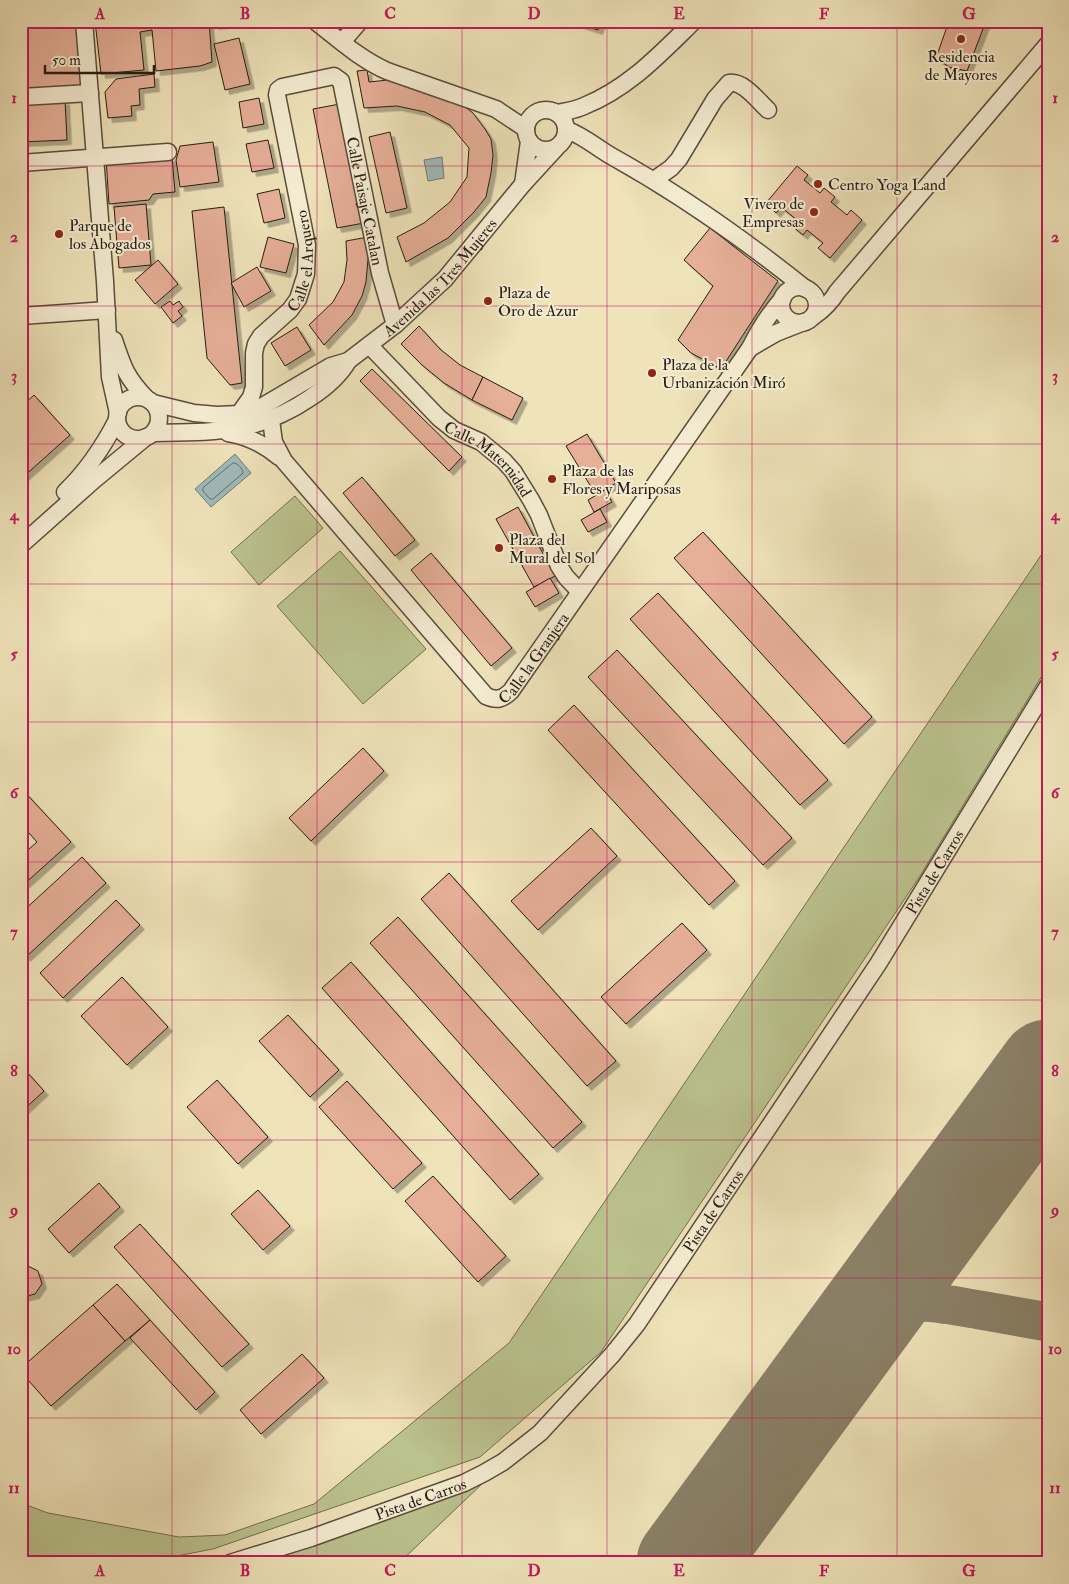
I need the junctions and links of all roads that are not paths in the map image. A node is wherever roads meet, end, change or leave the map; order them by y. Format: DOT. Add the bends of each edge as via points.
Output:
graph roads {
  1 [pos="84,21"];
  2 [pos="315,21"];
  3 [pos="360,21"];
  4 [pos="694,21"];
  5 [pos="342,42"];
  6 [pos="1048,44"];
  7 [pos="278,90"];
  8 [pos="90,93"];
  9 [pos="21,97"];
  10 [pos="768,110"];
  11 [pos="564,123"];
  12 [pos="528,129"];
  13 [pos="557,147"];
  14 [pos="598,148"];
  15 [pos="168,152"];
  16 [pos="95,158"];
  17 [pos="21,163"];
  18 [pos="654,180"];
  19 [pos="523,184"];
  20 [pos="784,270"];
  21 [pos="810,292"];
  22 [pos="837,292"];
  23 [pos="784,296"];
  24 [pos="21,316"];
  25 [pos="107,316"];
  26 [pos="809,319"];
  27 [pos="395,326"];
  28 [pos="369,345"];
  29 [pos="750,348"];
  30 [pos="348,361"];
  31 [pos="150,401"];
  32 [pos="238,414"];
  33 [pos="117,416"];
  34 [pos="271,420"];
  35 [pos="221,431"];
  36 [pos="150,435"];
  37 [pos="284,461"];
  38 [pos="21,532"];
  39 [pos="21,544"];
  40 [pos="580,592"];
  41 [pos="1048,686"];
  42 [pos="230,1563"];
  1 -- 8 [label="street"];
  2 -- 5 [label="street"];
  3 -- 5 [label="street"];
  4 -- 11 [label="street" via="630,82 583,107"];
  5 -- 12 [label="street" via="374,65 496,109"];
  6 -- 22 [label="street"];
  7 -- 27 [label="street, Calle Paisaje Catalan" via="334,76 342,85 380,273"];
  7 -- 32 [label="street, Calle el Arquero" via="307,245 306,274 298,299 256,344 254,387 251,397"];
  8 -- 9 [label="street"];
  8 -- 16 [label="street"];
  10 -- 18 [label="street" via="742,85 729,83 707,111 678,159"];
  11 -- 12 [label="street" via="550,110 544,109 539,111"];
  11 -- 13 [label="street" via="565,139"];
  11 -- 14 [label="street"];
  12 -- 13 [label="street" via="535,147 542,150"];
  12 -- 19 [label="street"];
  13 -- 14 [label="street"];
  13 -- 19 [label="street, Avenida las Tres Mujeres"];
  14 -- 18 [label="street"];
  15 -- 16 [label="street"];
  16 -- 17 [label="street"];
  16 -- 25 [label="street"];
  18 -- 20 [label="street"];
  19 -- 27 [label="street, Avenida las Tres Mujeres" via="445,279"];
  20 -- 21 [label="street"];
  20 -- 23 [label="street"];
  21 -- 22 [label="street"];
  21 -- 23 [label="street" via="795,288"];
  21 -- 26 [label="street" via="817,302 817,309"];
  22 -- 26 [label="street" via="827,306"];
  23 -- 26 [label="street" via="782,309 788,319 798,323"];
  23 -- 29 [label="street, Calle la Granjera"];
  24 -- 25 [label="street"];
  25 -- 31 [label="street" via="125,370"];
  25 -- 33 [label="street" via="110,377"];
  26 -- 29 [label="street, Calle la Granjera"];
  27 -- 28 [label="street, Avenida las Tres Mujeres"];
  28 -- 30 [label="street, Avenida las Tres Mujeres"];
  28 -- 40 [label="street, Calle Maternidad" via="439,418 454,430 480,442 513,471 539,516 559,566"];
  29 -- 40 [label="street, Calle la Granjera"];
  30 -- 32 [label="street, Avenida las Tres Mujeres" via="331,366 264,406"];
  30 -- 34 [label="street, Avenida las Tres Mujeres" via="321,391"];
  31 -- 32 [label="street, Avenida las Tres Mujeres" via="194,412"];
  31 -- 33 [label="street" via="139,396 126,401"];
  31 -- 36 [label="street" via="160,418"];
  33 -- 36 [label="street" via="118,425 130,437 138,439"];
  33 -- 38 [label="street" via="100,451 84,472"];
  34 -- 35 [label="street, Avenida las Tres Mujeres"];
  34 -- 37 [label="street, Calle la Granjera" via="274,442"];
  35 -- 36 [label="street, Avenida las Tres Mujeres"];
  35 -- 37 [label="street, Calle la Granjera" via="248,438"];
  36 -- 39 [label="street"];
  37 -- 40 [label="street, Calle la Granjera" via="486,696 494,700 504,698 511,691"];
  41 -- 42 [label="street, Pista de Carros" via="878,964 637,1324 540,1433 503,1462 464,1483"];
}
